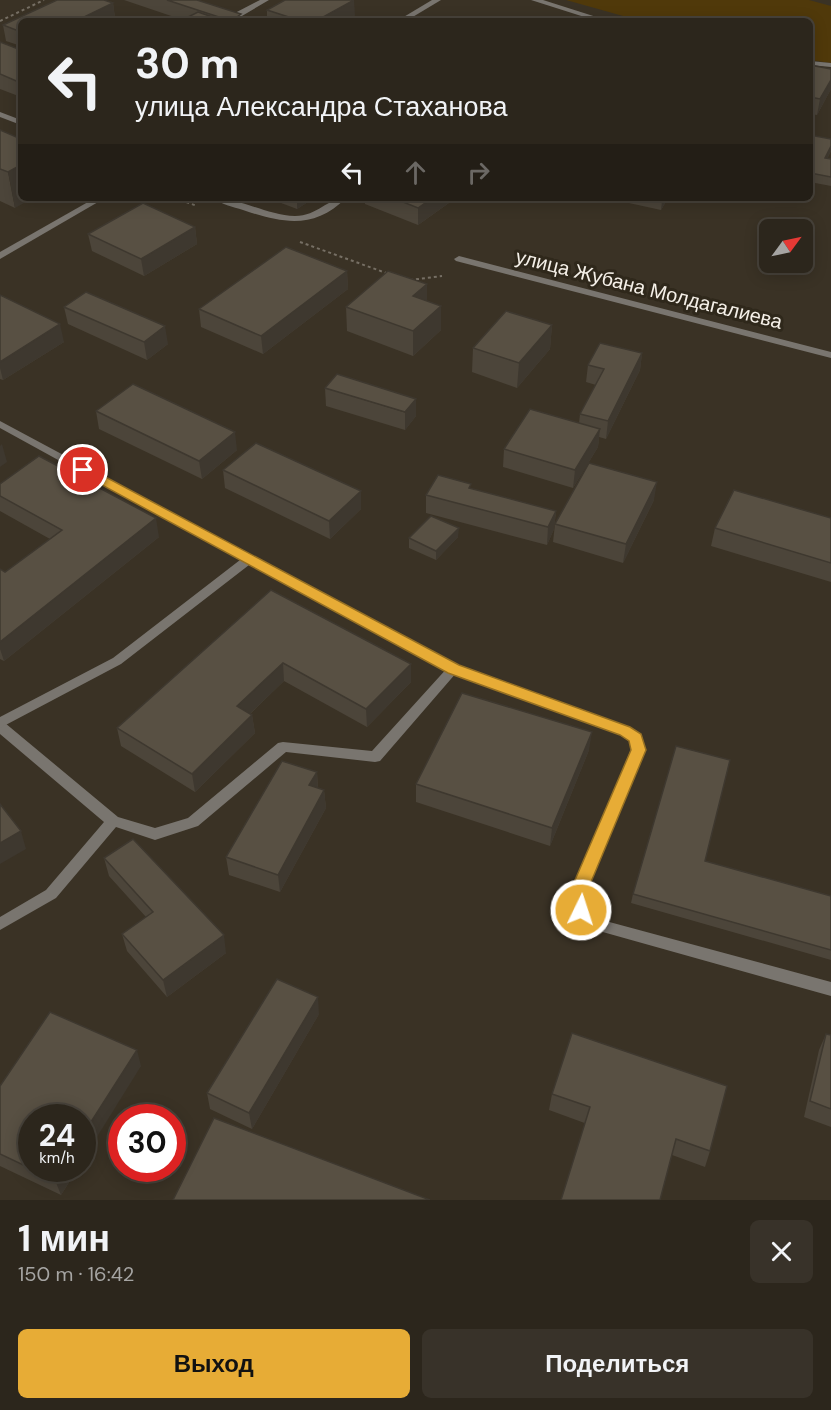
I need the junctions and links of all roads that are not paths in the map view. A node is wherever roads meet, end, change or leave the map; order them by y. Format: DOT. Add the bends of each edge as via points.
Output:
graph roads {
  1 [pos="265,0"];
  2 [pos="437,0"];
  3 [pos="535,0"];
  4 [pos="221,14"];
  5 [pos="406,18"];
  6 [pos="595,18"];
  7 [pos="813,63"];
  8 [pos="831,65"];
  9 [pos="0,114"];
  10 [pos="18,120"];
  11 [pos="96,201"];
  12 [pos="226,201"];
  13 [pos="337,201"];
  14 [pos="0,256"];
  15 [pos="459,259"];
  16 [pos="831,355"];
  17 [pos="0,424"];
  18 [pos="248,560"];
  19 [pos="453,669"];
  20 [pos="0,725"];
  21 [pos="113,821"];
  22 [pos="0,924"];
  23 [pos="831,989"];
  1 -- 4 [label="street" via="232,18"];
  2 -- 5 [label="street"];
  3 -- 6 [label="street"];
  7 -- 8 [label="street"];
  9 -- 10 [label="street"];
  11 -- 14 [label="street"];
  12 -- 13 [label="street" via="273,216 313,217"];
  15 -- 16 [label="street, улица Жубана Молдагалиева"];
  17 -- 18 [label="street"];
  18 -- 19 [label="street"];
  18 -- 20 [label="street" via="117,661"];
  19 -- 21 [label="street" via="375,757 283,747 193,822 155,834"];
  19 -- 23 [label="street" via="636,738 638,750 578,894 581,910 597,925"];
  20 -- 21 [label="street"];
  21 -- 22 [label="street" via="51,894"];
}
